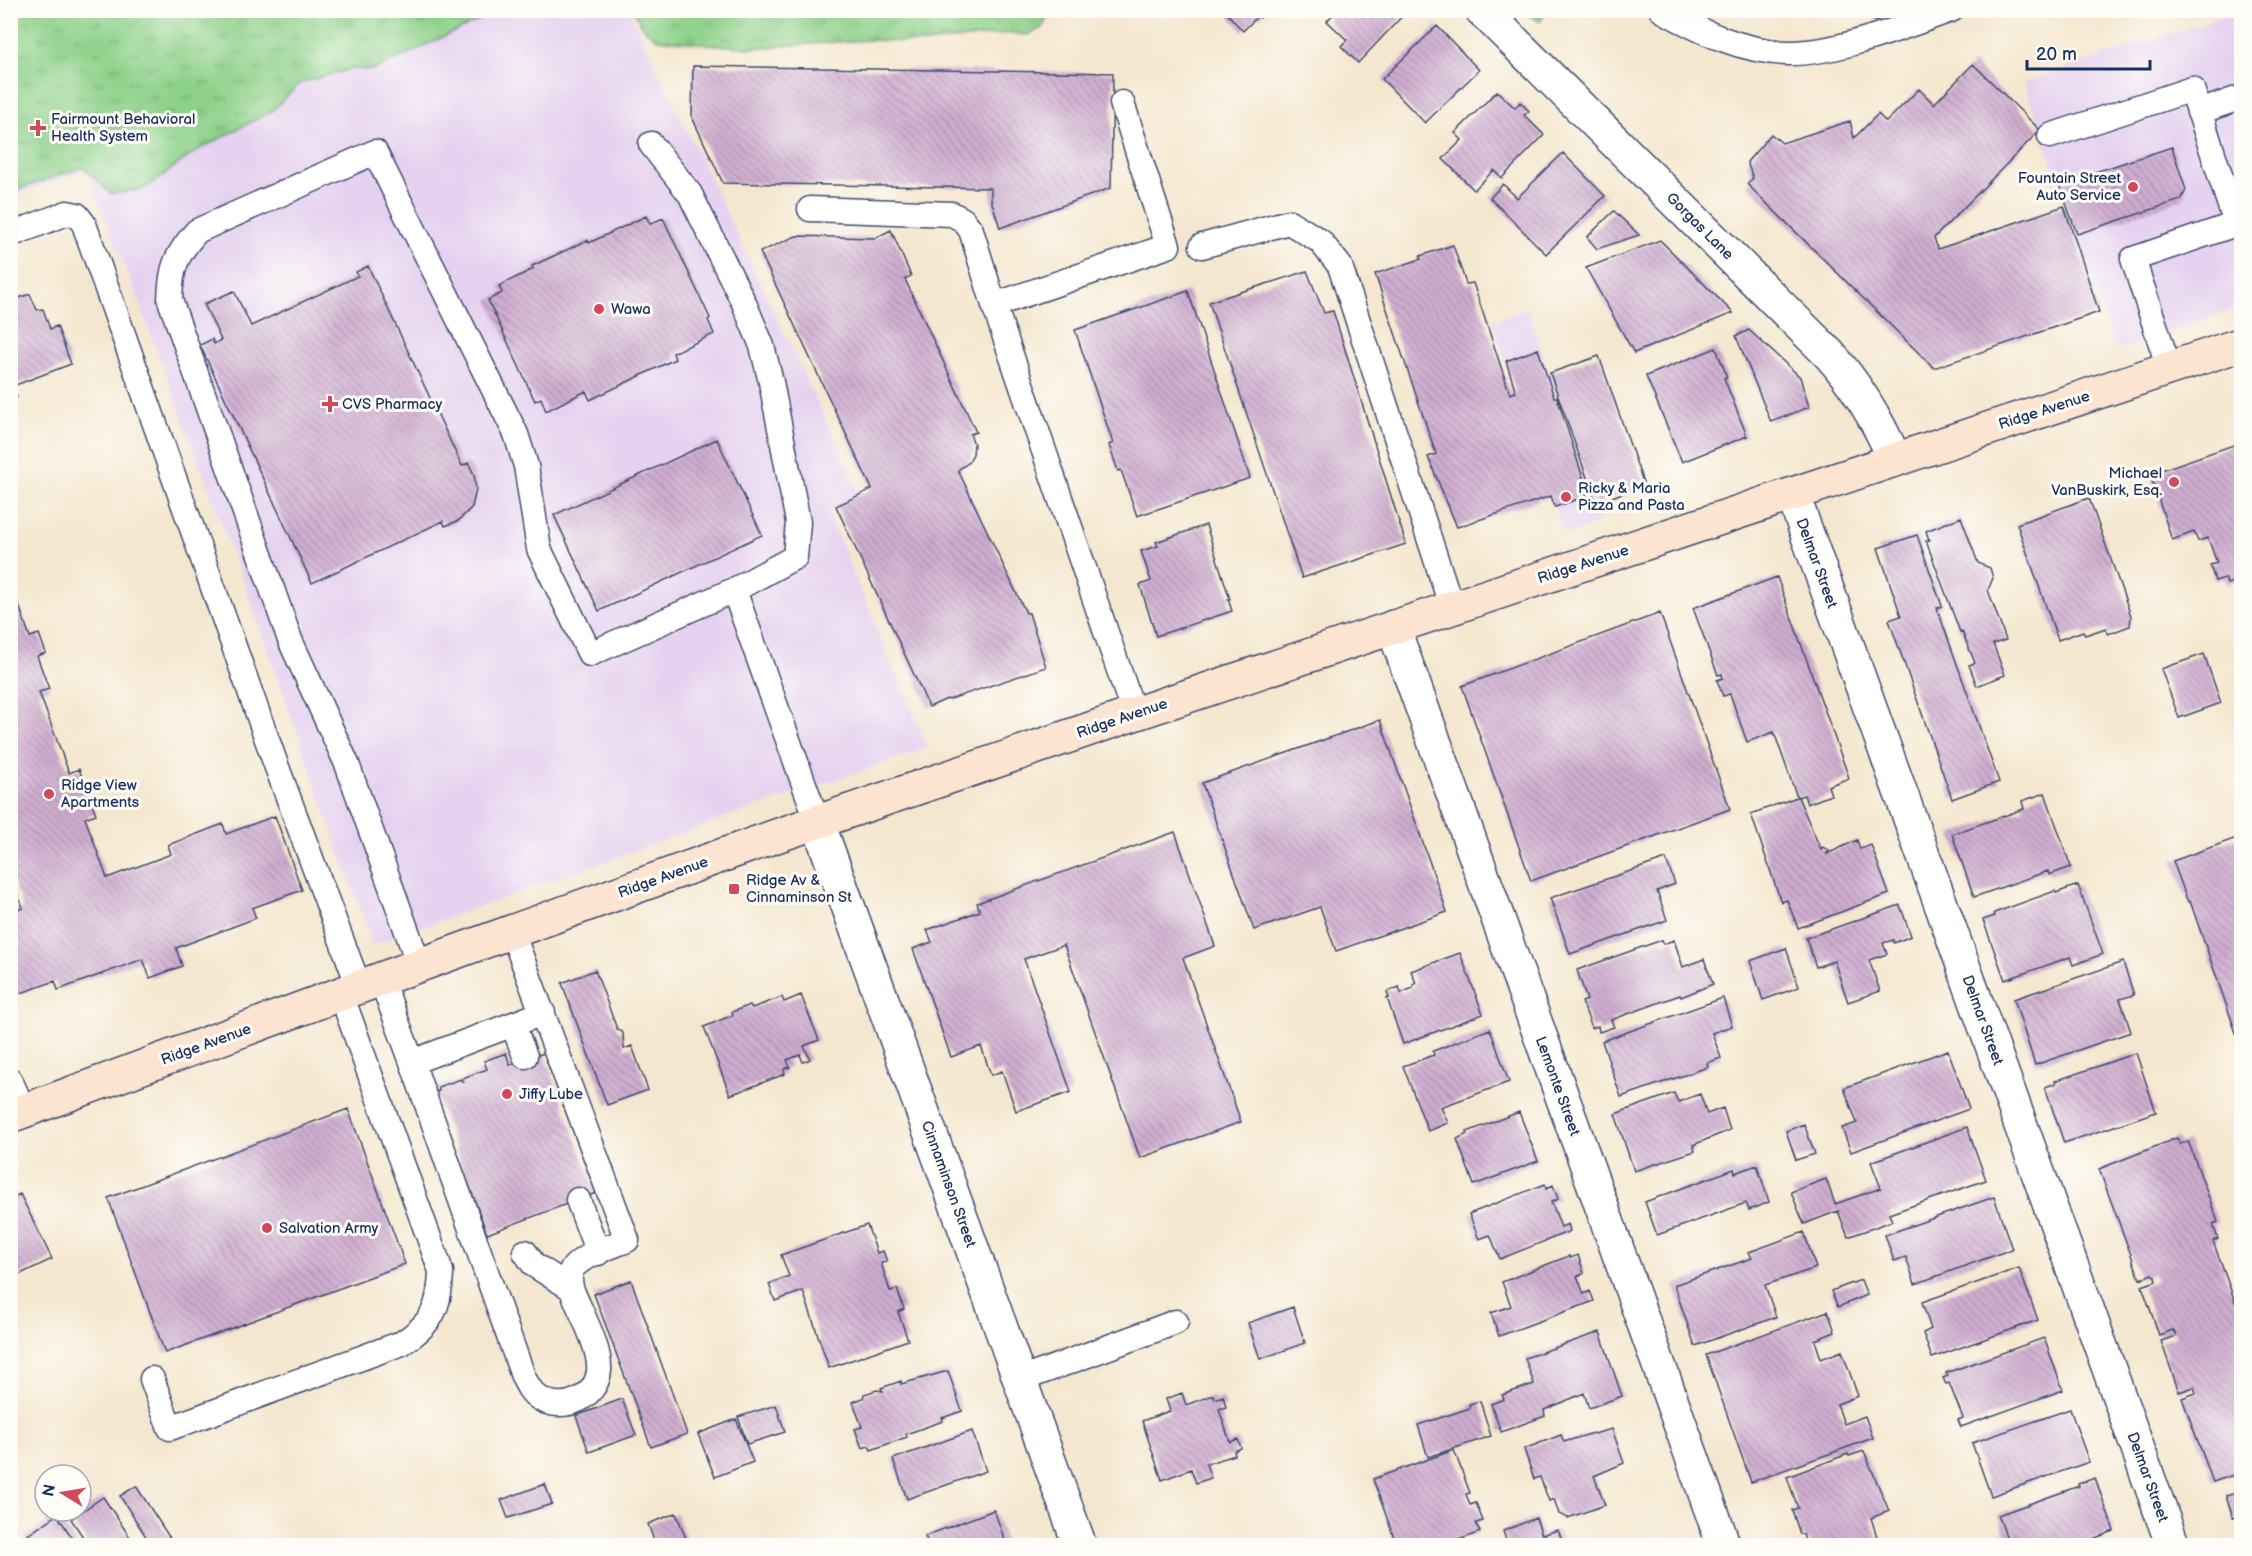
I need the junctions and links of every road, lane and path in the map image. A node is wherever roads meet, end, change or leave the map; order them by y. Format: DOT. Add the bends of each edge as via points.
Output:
graph roads {
  1 [pos="1482,10"];
  2 [pos="1662,10"];
  3 [pos="1951,10"];
  4 [pos="2241,97"];
  5 [pos="1122,103"];
  6 [pos="2199,112"];
  7 [pos="2050,136"];
  8 [pos="651,144"];
  9 [pos="810,209"];
  10 [pos="10,235"];
  11 [pos="1202,246"];
  12 [pos="994,305"];
  13 [pos="2241,344"];
  14 [pos="2169,369"];
  15 [pos="1895,460"];
  16 [pos="1793,495"];
  17 [pos="734,590"];
  18 [pos="1452,608"];
  19 [pos="1393,627"];
  20 [pos="1134,714"];
  21 [pos="818,823"];
  22 [pos="512,932"];
  23 [pos="419,965"];
  24 [pos="360,986"];
  25 [pos="543,1013"];
  26 [pos="513,1024"];
  27 [pos="525,1056"];
  28 [pos="412,1062"];
  29 [pos="10,1080"];
  30 [pos="17,1113"];
  31 [pos="578,1200"];
  32 [pos="525,1252"];
  33 [pos="598,1253"];
  34 [pos="572,1288"];
  35 [pos="1176,1323"];
  36 [pos="152,1379"];
  37 [pos="1020,1380"];
  38 [pos="1080,1545"];
  39 [pos="1724,1545"];
  40 [pos="2173,1545"];
  1 -- 15 [label="street, Gorgas Lane" via="1829,354 1867,403"];
  2 -- 3 [label="lane" via="1732,43 1787,53 1839,46"];
  4 -- 6 [label="lane"];
  5 -- 12 [label="lane" via="1168,246"];
  6 -- 7 [label="lane" via="2192,89"];
  6 -- 14 [label="lane" via="2236,224 2133,259"];
  8 -- 17 [label="lane" via="690,194 762,346 798,522 795,557"];
  9 -- 12 [label="lane" via="958,217 971,230"];
  10 -- 24 [label="lane" via="68,213 77,215 84,224 275,762"];
  11 -- 18 [label="lane" via="1289,222 1320,241 1340,266"];
  12 -- 20 [label="lane"];
  13 -- 14 [label="main road, Ridge Avenue"];
  14 -- 15 [label="main road, Ridge Avenue"];
  15 -- 16 [label="main road, Ridge Avenue"];
  16 -- 18 [label="main road, Ridge Avenue"];
  16 -- 40 [label="street, Delmar Street"];
  17 -- 21 [label="lane"];
  17 -- 23 [label="lane" via="590,654 539,549 526,466 516,434 375,152 197,231 181,249 171,277 170,300 290,640 347,764"];
  18 -- 19 [label="main road, Ridge Avenue"];
  19 -- 20 [label="main road, Ridge Avenue"];
  19 -- 39 [label="street, Lemonte Street"];
  20 -- 21 [label="main road, Ridge Avenue"];
  21 -- 22 [label="main road, Ridge Avenue"];
  21 -- 37 [label="street, Cinnaminson Street"];
  22 -- 23 [label="main road, Ridge Avenue"];
  22 -- 25 [label="lane"];
  23 -- 24 [label="main road, Ridge Avenue"];
  24 -- 28 [label="lane"];
  24 -- 30 [label="main road, Ridge Avenue"];
  24 -- 36 [label="lane" via="441,1270 441,1293 434,1314 421,1331 402,1343 170,1428"];
  25 -- 26 [label="lane"];
  25 -- 33 [label="lane" via="627,1240"];
  26 -- 27 [label="lane"];
  26 -- 28 [label="lane"];
  28 -- 34 [label="lane" via="523,1376 528,1388 549,1403 574,1402 594,1386 598,1373 599,1360"];
  29 -- 30 [label="lane"];
  31 -- 33 [label="lane"];
  32 -- 34 [label="lane" via="534,1265"];
  33 -- 34 [label="lane" via="573,1266 569,1276"];
  35 -- 37 [label="lane"];
  37 -- 38 [label="street, Cinnaminson Street"];
}
